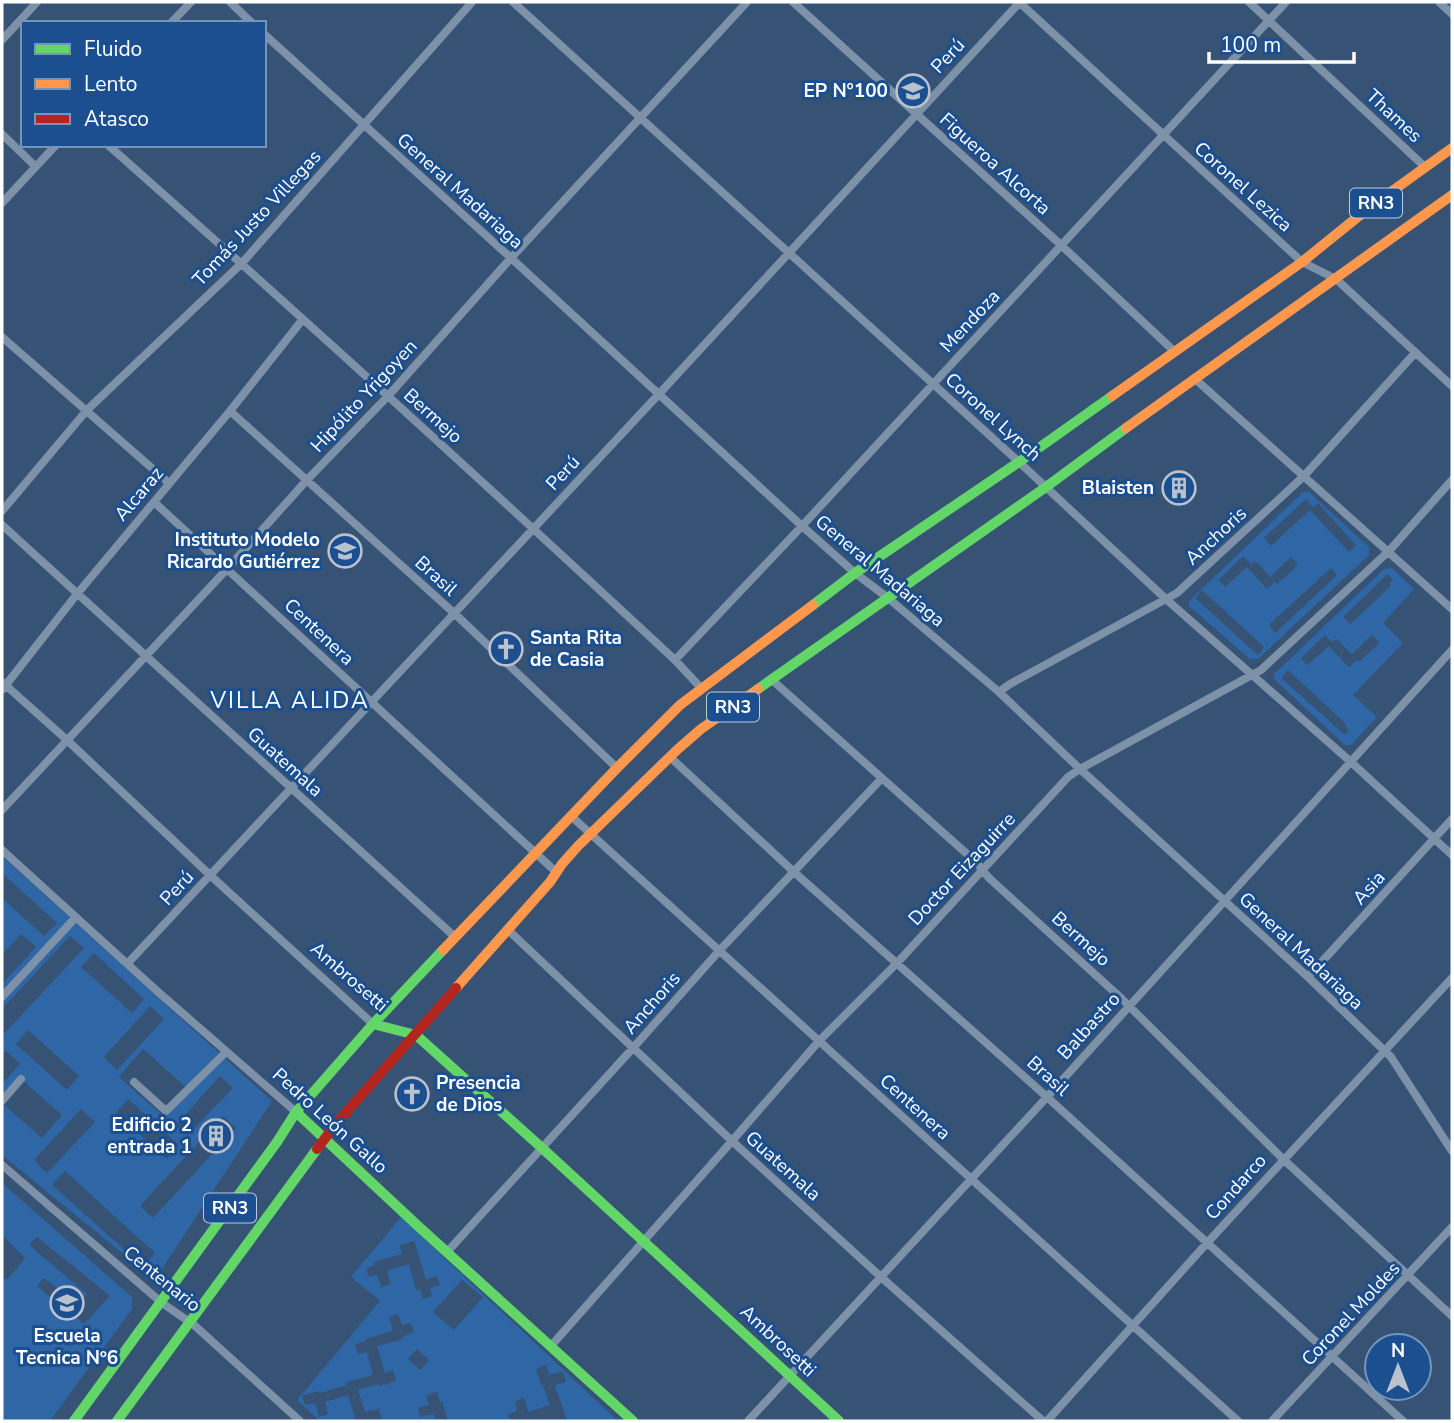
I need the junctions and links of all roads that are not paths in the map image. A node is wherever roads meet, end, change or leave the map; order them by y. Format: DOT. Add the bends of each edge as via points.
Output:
graph roads {
  1 [pos="37,2"];
  2 [pos="191,2"];
  3 [pos="230,2"];
  4 [pos="471,2"];
  5 [pos="513,2"];
  6 [pos="747,2"];
  7 [pos="793,2"];
  8 [pos="1019,2"];
  9 [pos="1249,2"];
  10 [pos="1286,2"];
  11 [pos="1442,3"];
  12 [pos="1452,14"];
  13 [pos="1269,20"];
  14 [pos="173,21"];
  15 [pos="251,21"];
  16 [pos="266,36"];
  17 [pos="2,40"];
  18 [pos="916,114"];
  19 [pos="640,118"];
  20 [pos="362,124"];
  21 [pos="2,134"];
  22 [pos="1163,136"];
  23 [pos="53,147"];
  24 [pos="110,147"];
  25 [pos="1452,148"];
  26 [pos="35,166"];
  27 [pos="1426,168"];
  28 [pos="1452,195"];
  29 [pos="2,203"];
  30 [pos="1061,245"];
  31 [pos="788,253"];
  32 [pos="511,258"];
  33 [pos="1302,262"];
  34 [pos="242,263"];
  35 [pos="1336,279"];
  36 [pos="303,319"];
  37 [pos="2,337"];
  38 [pos="1174,351"];
  39 [pos="1415,353"];
  40 [pos="1194,378"];
  41 [pos="933,384"];
  42 [pos="1452,386"];
  43 [pos="659,394"];
  44 [pos="388,396"];
  45 [pos="87,410"];
  46 [pos="230,411"];
  47 [pos="1019,462"];
  48 [pos="1304,476"];
  49 [pos="1452,480"];
  50 [pos="306,481"];
  51 [pos="169,483"];
  52 [pos="1046,487"];
  53 [pos="154,502"];
  54 [pos="2,511"];
  55 [pos="2,525"];
  56 [pos="802,526"];
  57 [pos="533,528"];
  58 [pos="1389,551"];
  59 [pos="227,569"];
  60 [pos="855,573"];
  61 [pos="77,594"];
  62 [pos="888,598"];
  63 [pos="1167,600"];
  64 [pos="1452,609"];
  65 [pos="454,613"];
  66 [pos="1452,650"];
  67 [pos="145,656"];
  68 [pos="675,660"];
  69 [pos="1253,676"];
  70 [pos="772,680"];
  71 [pos="3,686"];
  72 [pos="701,688"];
  73 [pos="999,692"];
  74 [pos="371,702"];
  75 [pos="67,740"];
  76 [pos="670,757"];
  77 [pos="1351,762"];
  78 [pos="617,768"];
  79 [pos="1080,769"];
  80 [pos="882,778"];
  81 [pos="291,789"];
  82 [pos="2,810"];
  83 [pos="571,816"];
  84 [pos="1452,819"];
  85 [pos="591,834"];
  86 [pos="1435,839"];
  87 [pos="2,850"];
  88 [pos="535,852"];
  89 [pos="1452,855"];
  90 [pos="983,870"];
  91 [pos="555,871"];
  92 [pos="794,872"];
  93 [pos="211,876"];
  94 [pos="1224,901"];
  95 [pos="76,917"];
  96 [pos="507,929"];
  97 [pos="455,937"];
  98 [pos="719,951"];
  99 [pos="128,963"];
  100 [pos="897,963"];
  101 [pos="1308,977"];
  102 [pos="1452,979"];
  103 [pos="2,997"];
  104 [pos="1128,1006"];
  105 [pos="373,1024"];
  106 [pos="416,1035"];
  107 [pos="819,1041"];
  108 [pos="634,1048"];
  109 [pos="1385,1050"];
  110 [pos="226,1052"];
  111 [pos="21,1079"];
  112 [pos="134,1082"];
  113 [pos="1047,1097"];
  114 [pos="2,1101"];
  115 [pos="296,1112"];
  116 [pos="325,1139"];
  117 [pos="732,1142"];
  118 [pos="542,1148"];
  119 [pos="1452,1151"];
  120 [pos="1283,1159"];
  121 [pos="2,1165"];
  122 [pos="971,1178"];
  123 [pos="1452,1227"];
  124 [pos="643,1241"];
  125 [pos="1207,1243"];
  126 [pos="447,1252"];
  127 [pos="1407,1276"];
  128 [pos="881,1277"];
  129 [pos="162,1303"];
  130 [pos="1452,1316"];
  131 [pos="190,1322"];
  132 [pos="1134,1326"];
  133 [pos="551,1346"];
  134 [pos="1332,1357"];
  135 [pos="789,1376"];
  136 [pos="295,1420"];
  137 [pos="74,1421"];
  138 [pos="117,1421"];
  139 [pos="633,1421"];
  140 [pos="748,1421"];
  141 [pos="839,1421"];
  142 [pos="1045,1421"];
  143 [pos="1238,1421"];
  144 [pos="1272,1421"];
  145 [pos="1403,1421"];
  1 -- 17 [label="street"];
  2 -- 14 [label="street"];
  3 -- 15 [label="street"];
  4 -- 20 [label="street, Tomás Justo Villegas"];
  5 -- 19 [label="street, Coronel Lynch"];
  6 -- 19 [label="street, Hipólito Yrigoyen"];
  7 -- 18 [label="street, Figueroa Alcorta"];
  8 -- 18 [label="street, Perú"];
  8 -- 22 [label="street, Coronel Lezica"];
  9 -- 13 [label="street, Thames"];
  10 -- 13 [label="street, Mendoza"];
  11 -- 12 [label="street"];
  13 -- 22 [label="street, Mendoza"];
  13 -- 27 [label="street, Thames"];
  16 -- 20 [label="street, General Madariaga"];
  18 -- 30 [label="street, Figueroa Alcorta"];
  18 -- 31 [label="street, Perú"];
  19 -- 31 [label="street, Coronel Lynch"];
  19 -- 32 [label="street, Hipólito Yrigoyen"];
  20 -- 32 [label="street, General Madariaga"];
  20 -- 34 [label="street, Tomás Justo Villegas"];
  21 -- 26 [label="street"];
  22 -- 30 [label="street, Mendoza"];
  22 -- 33 [label="street, Coronel Lezica"];
  23 -- 26 [label="street"];
  24 -- 34 [label="street, Bermejo"];
  25 -- 27 [label="main road, RN3"];
  26 -- 29 [label="street"];
  27 -- 33 [label="main road, RN3"];
  28 -- 35 [label="main road, RN3"];
  30 -- 38 [label="street, Figueroa Alcorta"];
  30 -- 41 [label="street, Mendoza"];
  31 -- 41 [label="street, Coronel Lynch"];
  31 -- 43 [label="street, Perú"];
  32 -- 43 [label="street, General Madariaga"];
  32 -- 44 [label="street, Hipólito Yrigoyen"];
  33 -- 35 [label="street, Coronel Lezica"];
  33 -- 38 [label="main road, RN3"];
  34 -- 36 [label="street, Bermejo"];
  34 -- 45 [label="street, Tomás Justo Villegas"];
  35 -- 39 [label="street, Coronel Lezica"];
  35 -- 40 [label="main road, RN3"];
  36 -- 44 [label="street, Bermejo"];
  36 -- 46 [label="street, Alcaraz"];
  37 -- 45 [label="street"];
  38 -- 47 [label="main road, RN3"];
  39 -- 42 [label="street, Coronel Lezica"];
  39 -- 48 [label="street, Anchoris"];
  40 -- 48 [label="street"];
  40 -- 52 [label="main road, RN3"];
  41 -- 47 [label="street, Coronel Lynch"];
  41 -- 56 [label="street, Mendoza"];
  43 -- 56 [label="street, General Madariaga"];
  43 -- 57 [label="street, Perú"];
  44 -- 50 [label="street, Hipólito Yrigoyen"];
  44 -- 57 [label="street, Bermejo"];
  45 -- 51 [label="street"];
  45 -- 54 [label="street, Tomás Justo Villegas"];
  46 -- 50 [label="street, Brasil"];
  46 -- 51 [label="street, Alcaraz"];
  47 -- 52 [label="street, Coronel Lynch"];
  47 -- 60 [label="main road, RN3"];
  48 -- 58 [label="street"];
  48 -- 63 [label="street, Anchoris"];
  49 -- 58 [label="street, Doctor Eizaguirre"];
  50 -- 59 [label="street, Hipólito Yrigoyen"];
  50 -- 65 [label="street, Brasil"];
  51 -- 53 [label="street, Alcaraz"];
  52 -- 62 [label="main road, RN3"];
  52 -- 63 [label="street, Coronel Lynch"];
  53 -- 59 [label="street, Centenera"];
  53 -- 61 [label="street, Alcaraz"];
  55 -- 61 [label="street, Guatemala"];
  56 -- 60 [label="street, General Madariaga"];
  56 -- 68 [label="street, Mendoza"];
  57 -- 65 [label="street, Perú"];
  57 -- 68 [label="street, Bermejo"];
  58 -- 64 [label="street"];
  58 -- 69 [label="street, Doctor Eizaguirre"];
  59 -- 67 [label="street, Hipólito Yrigoyen"];
  59 -- 74 [label="street, Centenera"];
  60 -- 62 [label="street, General Madariaga"];
  60 -- 72 [label="main road, RN3"];
  61 -- 67 [label="street, Guatemala"];
  61 -- 71 [label="street, Alcaraz"];
  62 -- 70 [label="main road, RN3"];
  62 -- 73 [label="street, General Madariaga"];
  63 -- 69 [label="street, Coronel Lynch"];
  63 -- 73 [label="street, Anchoris"];
  65 -- 74 [label="street, Perú"];
  65 -- 78 [label="street, Brasil"];
  66 -- 77 [label="street, Balbastro"];
  67 -- 75 [label="street, Hipólito Yrigoyen"];
  67 -- 81 [label="street, Guatemala"];
  68 -- 72 [label="street, Bermejo"];
  69 -- 77 [label="street, Coronel Lynch"];
  69 -- 79 [label="street, Doctor Eizaguirre"];
  70 -- 76 [label="main road, RN3" via="701,729"];
  70 -- 80 [label="street, Bermejo"];
  71 -- 75 [label="street, Ambrosetti"];
  72 -- 78 [label="main road, RN3"];
  73 -- 79 [label="street, General Madariaga"];
  74 -- 81 [label="street, Perú"];
  74 -- 88 [label="street, Centenera"];
  75 -- 82 [label="street, Hipólito Yrigoyen"];
  75 -- 93 [label="street, Ambrosetti"];
  76 -- 85 [label="main road, RN3"];
  76 -- 92 [label="street, Brasil"];
  77 -- 86 [label="street, Coronel Lynch"];
  77 -- 94 [label="street, Balbastro"];
  78 -- 83 [label="main road, RN3"];
  79 -- 90 [label="street, Doctor Eizaguirre"];
  79 -- 94 [label="street, General Madariaga"];
  80 -- 90 [label="street, Bermejo"];
  80 -- 92 [label="street, Anchoris"];
  81 -- 93 [label="street, Perú"];
  81 -- 97 [label="street, Guatemala"];
  83 -- 85 [label="street, Centenera"];
  83 -- 88 [label="main road, RN3"];
  84 -- 86 [label="street, Asia"];
  85 -- 91 [label="main road, RN3"];
  85 -- 98 [label="street, Centenera"];
  86 -- 89 [label="street, Coronel Lynch"];
  86 -- 101 [label="street, Asia"];
  87 -- 95 [label="street, Pedro León Gallo"];
  88 -- 91 [label="street, Centenera"];
  88 -- 97 [label="main road, RN3"];
  90 -- 100 [label="street, Doctor Eizaguirre"];
  90 -- 104 [label="street, Bermejo"];
  91 -- 96 [label="main road, RN3"];
  92 -- 98 [label="street, Anchoris"];
  92 -- 100 [label="street, Brasil"];
  93 -- 99 [label="street, Perú"];
  93 -- 105 [label="street, Ambrosetti"];
  94 -- 101 [label="street, General Madariaga"];
  94 -- 104 [label="street, Balbastro"];
  95 -- 99 [label="street, Pedro León Gallo"];
  95 -- 103 [label="street"];
  96 -- 106 [label="main road, RN3"];
  96 -- 108 [label="street, Guatemala"];
  97 -- 105 [label="main road, RN3"];
  98 -- 107 [label="street, Centenera"];
  98 -- 108 [label="street, Anchoris"];
  99 -- 110 [label="street, Pedro León Gallo"];
  100 -- 107 [label="street, Doctor Eizaguirre"];
  100 -- 113 [label="street, Brasil"];
  101 -- 109 [label="street, General Madariaga"];
  102 -- 109 [label="street, Condarco"];
  104 -- 113 [label="street, Balbastro"];
  104 -- 120 [label="street, Bermejo"];
  105 -- 106 [label="main road, Ambrosetti"];
  105 -- 115 [label="main road, RN3"];
  106 -- 116 [label="main road, RN3"];
  106 -- 118 [label="main road, Ambrosetti"];
  107 -- 117 [label="street, Doctor Eizaguirre"];
  107 -- 122 [label="street, Centenera"];
  108 -- 117 [label="street, Guatemala"];
  108 -- 118 [label="street, Anchoris"];
  109 -- 119 [label="street, General Madariaga"];
  109 -- 120 [label="street, Condarco"];
  110 -- 112 [label="street" via="166,1111"];
  110 -- 115 [label="street, Pedro León Gallo"];
  111 -- 114 [label="street"];
  113 -- 122 [label="street, Balbastro"];
  113 -- 125 [label="street, Brasil"];
  115 -- 116 [label="main road, Pedro León Gallo"];
  115 -- 129 [label="main road, RN3"];
  116 -- 126 [label="main road, Pedro León Gallo"];
  116 -- 131 [label="main road, RN3"];
  117 -- 124 [label="street, Doctor Eizaguirre"];
  117 -- 128 [label="street, Guatemala"];
  118 -- 124 [label="main road, Ambrosetti"];
  118 -- 126 [label="street, Anchoris"];
  120 -- 125 [label="street, Condarco"];
  120 -- 127 [label="street, Bermejo"];
  121 -- 129 [label="street, Centenario"];
  122 -- 128 [label="street, Balbastro"];
  122 -- 132 [label="street, Centenera"];
  123 -- 127 [label="street, Coronel Moldes"];
  124 -- 133 [label="street, Doctor Eizaguirre"];
  124 -- 135 [label="main road, Ambrosetti"];
  125 -- 132 [label="street, Condarco"];
  125 -- 134 [label="street, Brasil"];
  126 -- 133 [label="main road, Pedro León Gallo"];
  127 -- 130 [label="street, Bermejo"];
  127 -- 134 [label="street, Coronel Moldes"];
  128 -- 135 [label="street, Balbastro"];
  128 -- 142 [label="street, Guatemala"];
  129 -- 131 [label="street, Centenario"];
  129 -- 137 [label="main road, RN3"];
  131 -- 136 [label="street, Centenario"];
  131 -- 138 [label="main road, RN3"];
  132 -- 142 [label="street, Condarco"];
  132 -- 143 [label="street, Centenera"];
  133 -- 139 [label="main road, Pedro León Gallo"];
  134 -- 144 [label="street, Coronel Moldes"];
  134 -- 145 [label="street, Brasil"];
  135 -- 140 [label="street, Balbastro"];
  135 -- 141 [label="main road, Ambrosetti"];
}
